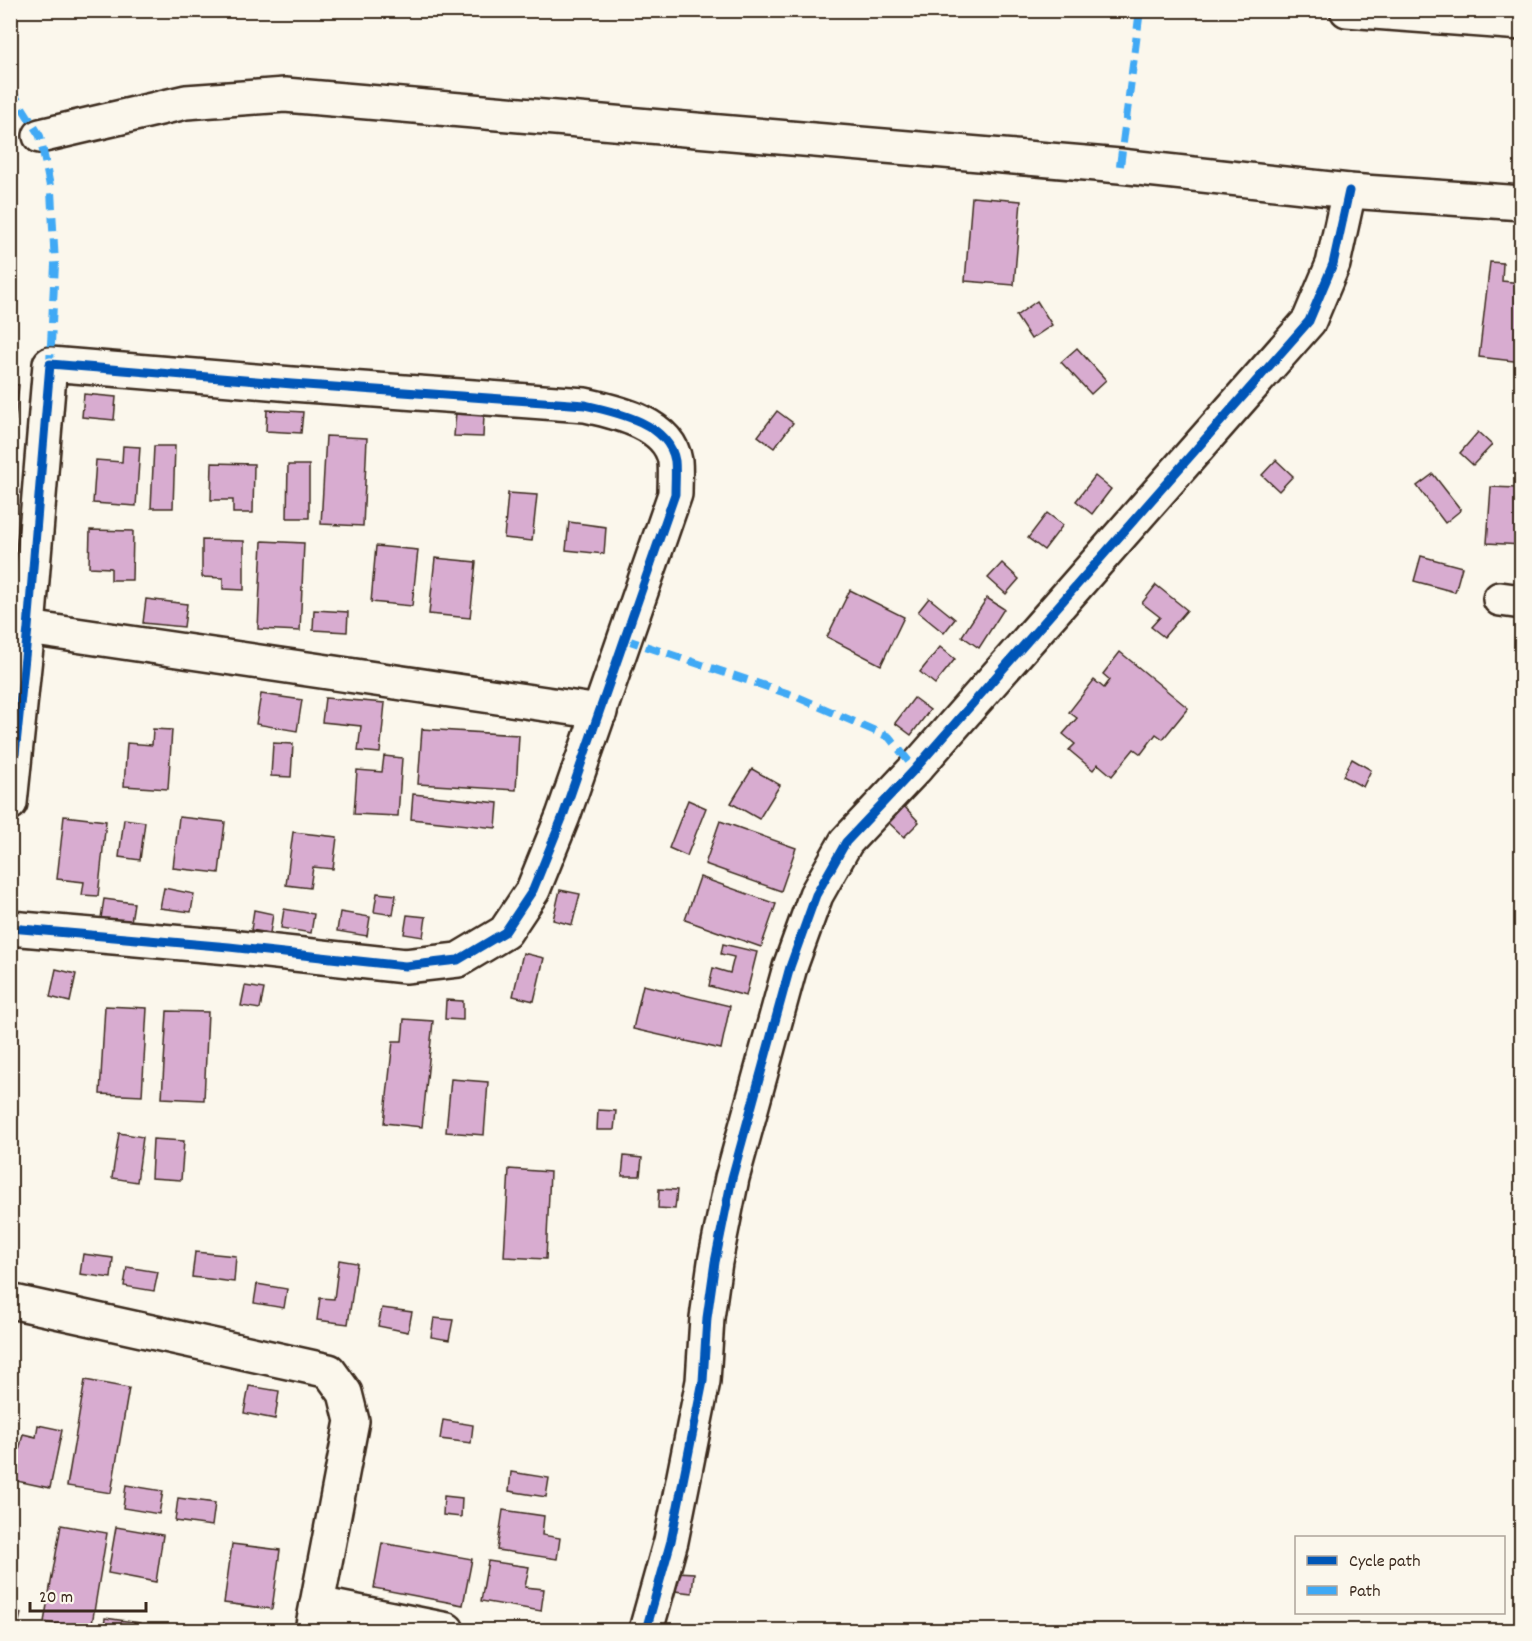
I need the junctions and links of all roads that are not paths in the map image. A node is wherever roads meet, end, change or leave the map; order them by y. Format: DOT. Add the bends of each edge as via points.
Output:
graph roads {
  1 [pos="1347,10"];
  2 [pos="1521,23"];
  3 [pos="40,136"];
  4 [pos="1349,190"];
  5 [pos="1521,203"];
  6 [pos="28,628"];
  7 [pos="600,712"];
  8 [pos="10,803"];
  9 [pos="10,928"];
  10 [pos="10,1301"];
  11 [pos="314,1617"];
  12 [pos="447,1630"];
  13 [pos="646,1630"];
  1 -- 2 [label="street"];
  3 -- 4 [label="street" via="186,102 285,95 1120,166"];
  4 -- 5 [label="street"];
  4 -- 13 [label="street" via="1333,264 1309,321 915,769 846,842 816,895 790,966 732,1178 707,1317 703,1381 671,1541"];
  6 -- 7 [label="street"];
  6 -- 7 [label="street" via="50,363 585,405 626,415 662,435 675,459 675,494"];
  6 -- 8 [label="street"];
  7 -- 9 [label="street" via="533,890 505,932 458,960 405,966"];
  10 -- 11 [label="street" via="329,1371 345,1393 352,1421"];
  11 -- 12 [label="street"];
}
